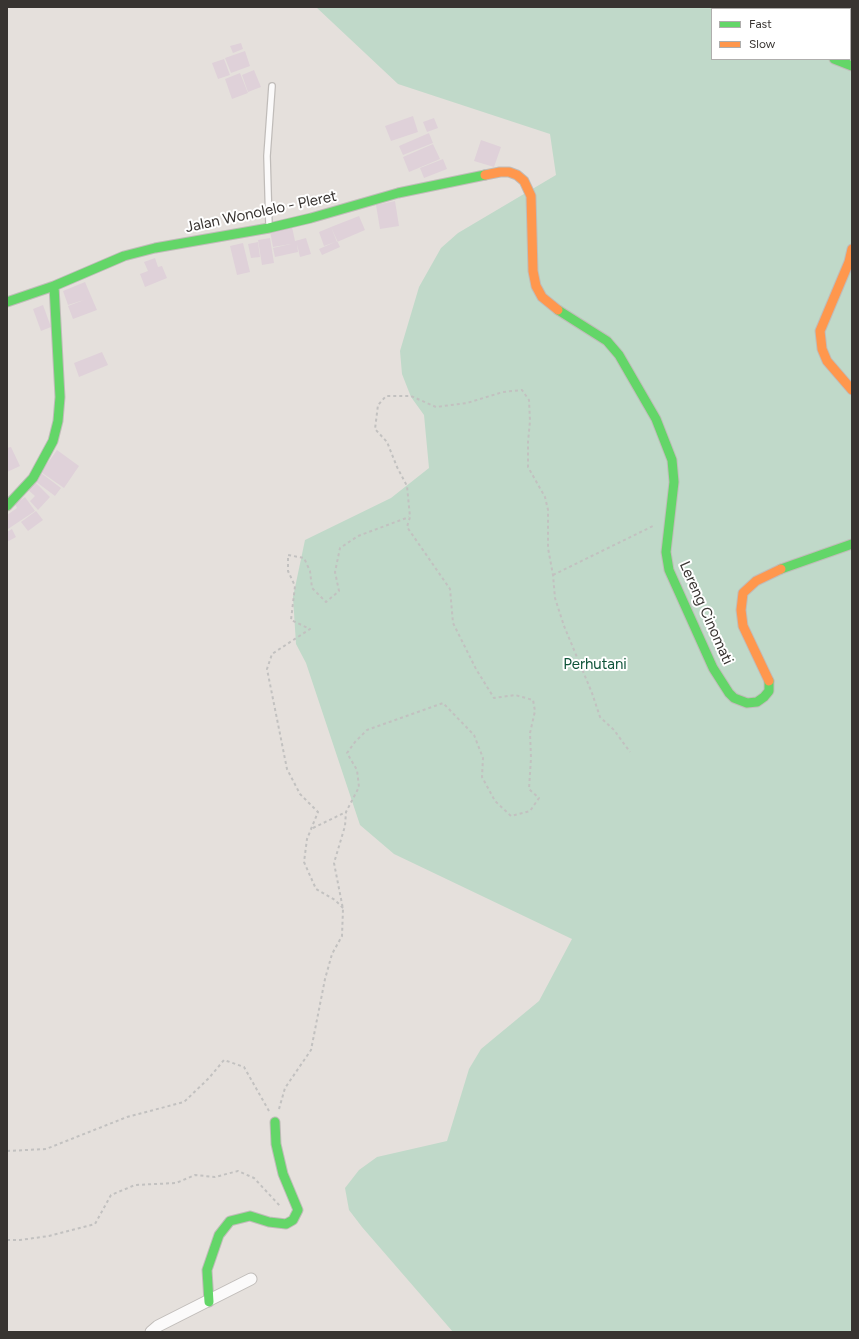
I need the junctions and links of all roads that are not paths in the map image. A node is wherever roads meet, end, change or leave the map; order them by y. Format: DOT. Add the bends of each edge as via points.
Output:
graph roads {
  1 [pos="837,60"];
  2 [pos="852,66"];
  3 [pos="272,86"];
  4 [pos="524,181"];
  5 [pos="270,228"];
  6 [pos="852,249"];
  7 [pos="54,286"];
  8 [pos="7,302"];
  9 [pos="852,390"];
  10 [pos="7,506"];
  11 [pos="852,544"];
  12 [pos="275,1122"];
  13 [pos="251,1279"];
  14 [pos="209,1302"];
  15 [pos="151,1332"];
  1 -- 2 [label="main road"];
  3 -- 5 [label="lane" via="267,156"];
  4 -- 5 [label="main road, Jalan Wonolelo - Pleret" via="509,172 500,172 398,193"];
  4 -- 11 [label="main road, Lereng Cinomati" via="530,196 533,271 536,286 542,297 607,341 619,355 656,419 672,460 674,482 666,552 669,570 713,668 729,693 740,701 757,702 769,691 770,686 769,678 743,626 741,610 744,593 756,581 778,570"];
  5 -- 7 [label="main road, Jalan Wonolelo - Pleret" via="155,248 124,256"];
  6 -- 9 [label="main road" via="850,262 820,332 822,349 827,361"];
  7 -- 8 [label="main road, Jalan Wonolelo - Pleret"];
  7 -- 10 [label="main road" via="60,398 58,421 53,441 33,478"];
  12 -- 14 [label="main road" via="276,1144 283,1174 298,1210 293,1220 286,1224 250,1216 230,1221 219,1235 207,1270"];
  13 -- 14 [label="street"];
  14 -- 15 [label="street" via="158,1326"];
}
